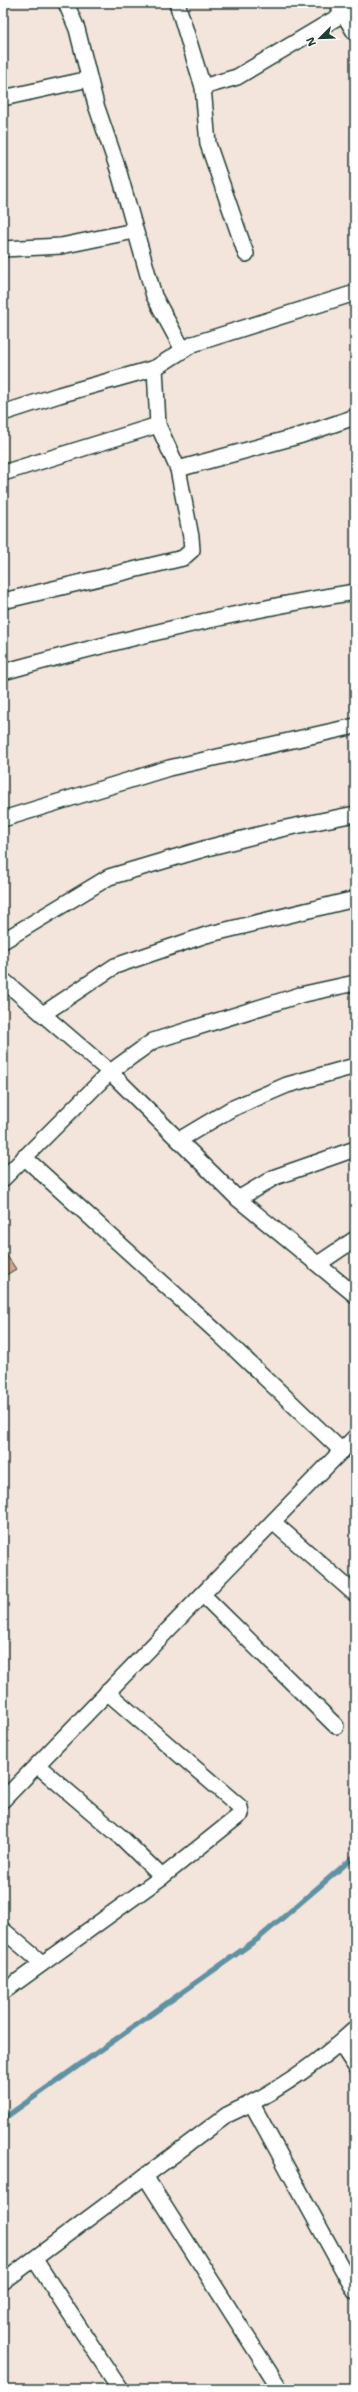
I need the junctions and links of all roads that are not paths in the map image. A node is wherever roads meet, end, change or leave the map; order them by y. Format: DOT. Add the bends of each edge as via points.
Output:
graph roads {
  1 [pos="66,3"];
  2 [pos="177,3"];
  3 [pos="345,9"];
  4 [pos="355,33"];
  5 [pos="89,79"];
  6 [pos="202,87"];
  7 [pos="3,98"];
  8 [pos="134,231"];
  9 [pos="3,249"];
  10 [pos="246,254"];
  11 [pos="355,293"];
  12 [pos="183,350"];
  13 [pos="155,368"];
  14 [pos="3,413"];
  15 [pos="355,417"];
  16 [pos="158,425"];
  17 [pos="178,470"];
  18 [pos="3,473"];
  19 [pos="355,592"];
  20 [pos="3,600"];
  21 [pos="3,672"];
  22 [pos="355,726"];
  23 [pos="355,814"];
  24 [pos="3,820"];
  25 [pos="355,899"];
  26 [pos="3,941"];
  27 [pos="3,980"];
  28 [pos="355,983"];
  29 [pos="43,1014"];
  30 [pos="355,1066"];
  31 [pos="110,1072"];
  32 [pos="179,1140"];
  33 [pos="355,1149"];
  34 [pos="24,1157"];
  35 [pos="3,1179"];
  36 [pos="238,1198"];
  37 [pos="355,1239"];
  38 [pos="318,1264"];
  39 [pos="355,1295"];
  40 [pos="355,1437"];
  41 [pos="342,1451"];
  42 [pos="272,1522"];
  43 [pos="355,1594"];
  44 [pos="203,1595"];
  45 [pos="107,1692"];
  46 [pos="336,1726"];
  47 [pos="37,1765"];
  48 [pos="3,1800"];
  49 [pos="162,1877"];
  50 [pos="3,1930"];
  51 [pos="42,1963"];
  52 [pos="3,1992"];
  53 [pos="355,2029"];
  54 [pos="340,2043"];
  55 [pos="355,2066"];
  56 [pos="252,2104"];
  57 [pos="145,2176"];
  58 [pos="35,2260"];
  59 [pos="3,2282"];
  60 [pos="355,2292"];
  61 [pos="120,2389"];
  62 [pos="280,2389"];
  1 -- 5 [label="street" via="77,29"];
  2 -- 6 [label="street"];
  3 -- 4 [label="street"];
  3 -- 6 [label="street" via="237,77"];
  5 -- 7 [label="street"];
  5 -- 8 [label="street" via="118,169"];
  6 -- 10 [label="street" via="208,144"];
  8 -- 9 [label="street" via="61,246"];
  8 -- 12 [label="street" via="154,296"];
  11 -- 12 [label="street" via="193,344"];
  12 -- 13 [label="street"];
  13 -- 14 [label="street"];
  13 -- 16 [label="street"];
  15 -- 17 [label="street" via="302,435"];
  16 -- 17 [label="street"];
  16 -- 18 [label="street"];
  17 -- 20 [label="street" via="192,550 183,558"];
  19 -- 21 [label="street" via="268,606"];
  22 -- 24 [label="street" via="168,768"];
  23 -- 26 [label="street" via="281,829 109,877"];
  25 -- 29 [label="street" via="206,935 115,966"];
  27 -- 29 [label="street"];
  28 -- 31 [label="street" via="300,995 153,1041"];
  29 -- 31 [label="street"];
  30 -- 32 [label="street" via="287,1085 231,1109"];
  31 -- 32 [label="street"];
  31 -- 34 [label="street"];
  32 -- 36 [label="street"];
  33 -- 36 [label="street" via="275,1177"];
  34 -- 35 [label="street"];
  34 -- 41 [label="street" via="220,1335"];
  36 -- 38 [label="street"];
  37 -- 38 [label="street"];
  38 -- 39 [label="street"];
  40 -- 41 [label="street"];
  41 -- 42 [label="street"];
  42 -- 43 [label="street"];
  42 -- 44 [label="street"];
  44 -- 45 [label="street"];
  44 -- 46 [label="street"];
  45 -- 47 [label="street"];
  45 -- 49 [label="street" via="240,1808 241,1814"];
  47 -- 48 [label="street"];
  47 -- 49 [label="street" via="121,1837"];
  49 -- 51 [label="street"];
  50 -- 51 [label="street"];
  51 -- 52 [label="street"];
  53 -- 54 [label="street"];
  54 -- 55 [label="street"];
  54 -- 56 [label="street"];
  56 -- 57 [label="street" via="227,2115"];
  56 -- 60 [label="street"];
  57 -- 58 [label="street"];
  57 -- 62 [label="street"];
  58 -- 59 [label="street"];
  58 -- 61 [label="street"];
}
